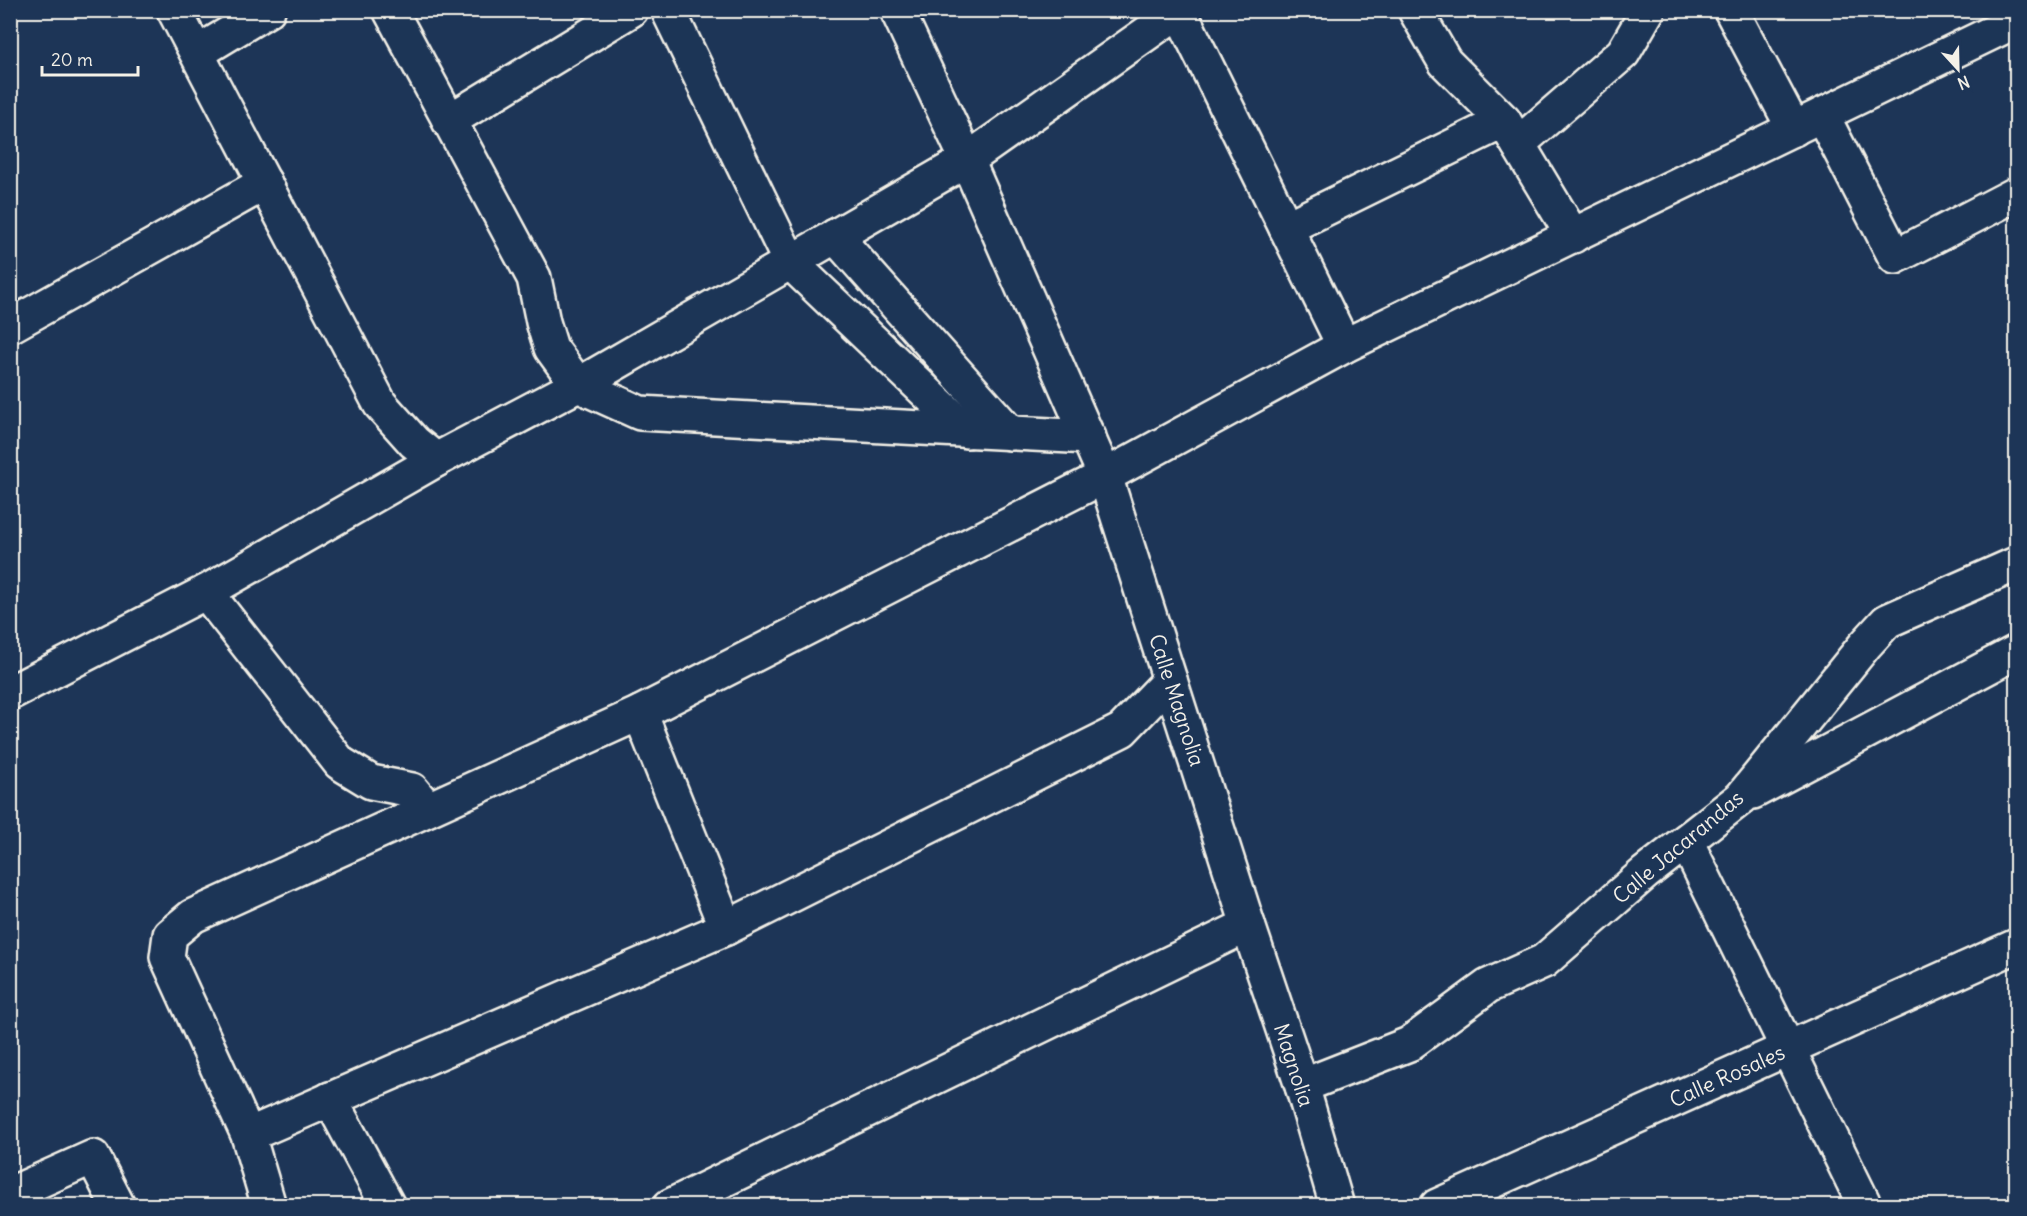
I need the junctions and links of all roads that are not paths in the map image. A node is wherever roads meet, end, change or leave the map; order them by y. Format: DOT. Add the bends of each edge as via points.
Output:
graph roads {
  1 [pos="174,10"];
  2 [pos="268,10"];
  3 [pos="390,10"];
  4 [pos="631,10"];
  5 [pos="668,10"];
  6 [pos="897,10"];
  7 [pos="1415,10"];
  8 [pos="1648,10"];
  9 [pos="1731,10"];
  10 [pos="1180,11"];
  11 [pos="2001,20"];
  12 [pos="197,53"];
  13 [pos="449,121"];
  14 [pos="1808,122"];
  15 [pos="1511,133"];
  16 [pos="967,160"];
  17 [pos="265,183"];
  18 [pos="2016,195"];
  19 [pos="1286,228"];
  20 [pos="835,236"];
  21 [pos="1573,236"];
  22 [pos="790,262"];
  23 [pos="10,326"];
  24 [pos="1344,346"];
  25 [pos="578,385"];
  26 [pos="967,431"];
  27 [pos="1010,433"];
  28 [pos="1089,437"];
  29 [pos="436,460"];
  30 [pos="1105,476"];
  31 [pos="2016,564"];
  32 [pos="206,592"];
  33 [pos="2016,652"];
  34 [pos="1170,680"];
  35 [pos="10,693"];
  36 [pos="640,713"];
  37 [pos="1742,798"];
  38 [pos="428,810"];
  39 [pos="1686,841"];
  40 [pos="1248,925"];
  41 [pos="726,928"];
  42 [pos="2016,946"];
  43 [pos="1789,1048"];
  44 [pos="1302,1086"];
  45 [pos="330,1099"];
  46 [pos="248,1135"];
  47 [pos="10,1194"];
  48 [pos="118,1206"];
  49 [pos="269,1206"];
  50 [pos="388,1206"];
  51 [pos="670,1206"];
  52 [pos="1337,1206"];
  53 [pos="1437,1206"];
  54 [pos="1865,1206"];
  1 -- 12 [label="street"];
  2 -- 12 [label="street"];
  3 -- 13 [label="street"];
  4 -- 13 [label="street"];
  5 -- 22 [label="street"];
  6 -- 16 [label="street, Calle Magnolia"];
  7 -- 15 [label="street" via="1445,62"];
  8 -- 15 [label="street" via="1623,53"];
  9 -- 14 [label="street"];
  10 -- 16 [label="street"];
  10 -- 19 [label="street"];
  11 -- 14 [label="street"];
  12 -- 17 [label="street"];
  13 -- 25 [label="street" via="534,278 551,348"];
  14 -- 18 [label="street" via="1895,257"];
  14 -- 21 [label="street"];
  15 -- 19 [label="street"];
  15 -- 21 [label="street"];
  16 -- 20 [label="street"];
  16 -- 28 [label="street, Calle Magnolia"];
  17 -- 23 [label="street"];
  17 -- 29 [label="street" via="380,404"];
  19 -- 24 [label="street"];
  20 -- 22 [label="street"];
  20 -- 27 [label="street"];
  21 -- 24 [label="street"];
  22 -- 25 [label="street"];
  22 -- 26 [label="street"];
  24 -- 30 [label="street"];
  25 -- 26 [label="street" via="640,413"];
  25 -- 29 [label="street"];
  26 -- 27 [label="street"];
  27 -- 28 [label="street"];
  28 -- 30 [label="street, Calle Magnolia"];
  29 -- 32 [label="street"];
  30 -- 34 [label="street, Calle Magnolia"];
  30 -- 36 [label="street"];
  31 -- 37 [label="street, Calle Jacarandas" via="1887,621"];
  32 -- 35 [label="street"];
  32 -- 38 [label="street" via="340,763 371,782 412,790"];
  33 -- 37 [label="street"];
  34 -- 40 [label="street, Calle Magnolia"];
  34 -- 41 [label="street" via="1122,730"];
  36 -- 38 [label="street"];
  36 -- 41 [label="street"];
  37 -- 39 [label="street, Calle Jacarandas"];
  38 -- 46 [label="street" via="193,916 170,935 167,957"];
  39 -- 43 [label="street"];
  39 -- 44 [label="street, Calle Jacarandas" via="1544,961 1488,986 1409,1044"];
  40 -- 44 [label="street, Magnolia"];
  40 -- 51 [label="street"];
  41 -- 45 [label="street"];
  42 -- 43 [label="street, Calle Rosales"];
  43 -- 53 [label="street, Calle Rosales"];
  43 -- 54 [label="street"];
  44 -- 52 [label="street, Magnolia"];
  45 -- 46 [label="street"];
  45 -- 50 [label="street"];
  46 -- 49 [label="street"];
  47 -- 48 [label="street" via="93,1156"];
}
